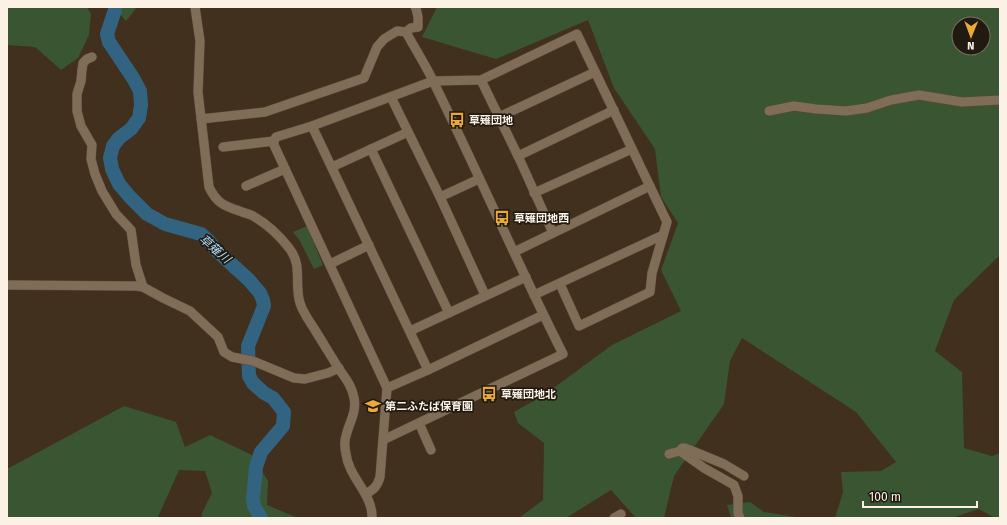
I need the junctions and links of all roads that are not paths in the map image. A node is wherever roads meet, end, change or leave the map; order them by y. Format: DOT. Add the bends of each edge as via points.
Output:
graph roads {
  1 [pos="195,7"];
  2 [pos="415,7"];
  3 [pos="406,32"];
  4 [pos="92,57"];
  5 [pos="595,72"];
  6 [pos="481,80"];
  7 [pos="433,81"];
  8 [pos="391,97"];
  9 [pos="1000,100"];
  10 [pos="614,110"];
  11 [pos="769,110"];
  12 [pos="499,117"];
  13 [pos="201,119"];
  14 [pos="312,126"];
  15 [pos="408,132"];
  16 [pos="274,141"];
  17 [pos="223,147"];
  18 [pos="371,149"];
  19 [pos="632,149"];
  20 [pos="518,156"];
  21 [pos="332,167"];
  22 [pos="285,169"];
  23 [pos="479,179"];
  24 [pos="246,186"];
  25 [pos="650,186"];
  26 [pos="534,193"];
  27 [pos="440,198"];
  28 [pos="553,233"];
  29 [pos="663,236"];
  30 [pos="369,245"];
  31 [pos="514,252"];
  32 [pos="330,264"];
  33 [pos="526,277"];
  34 [pos="560,284"];
  35 [pos="7,285"];
  36 [pos="144,287"];
  37 [pos="485,295"];
  38 [pos="534,295"];
  39 [pos="448,313"];
  40 [pos="543,316"];
  41 [pos="410,331"];
  42 [pos="339,368"];
  43 [pos="428,370"];
  44 [pos="387,388"];
  45 [pos="419,423"];
  46 [pos="383,440"];
  47 [pos="431,450"];
  48 [pos="680,451"];
  49 [pos="669,454"];
  50 [pos="744,476"];
  51 [pos="366,494"];
  52 [pos="372,518"];
  53 [pos="740,518"];
  1 -- 13 [label="street" via="200,41 198,92"];
  2 -- 3 [label="street" via="418,27"];
  3 -- 7 [label="street"];
  3 -- 13 [label="street" via="397,31 384,39 377,47 364,78 265,112"];
  4 -- 36 [label="street" via="83,63 82,82 77,94 77,111 81,126 92,145 90,159 102,191 116,214 131,230 136,265"];
  5 -- 6 [label="street" via="577,34"];
  5 -- 10 [label="street"];
  5 -- 12 [label="street"];
  6 -- 7 [label="street"];
  6 -- 12 [label="street"];
  7 -- 8 [label="street"];
  7 -- 23 [label="street"];
  8 -- 14 [label="street"];
  8 -- 15 [label="street"];
  9 -- 11 [label="street" via="962,102 919,95 846,111 794,106"];
  10 -- 19 [label="street"];
  10 -- 20 [label="street"];
  12 -- 20 [label="street"];
  13 -- 42 [label="street" via="209,187 213,195 221,204 252,215 271,228 290,248 296,258 300,303"];
  14 -- 16 [label="street" via="276,137"];
  14 -- 21 [label="street"];
  15 -- 18 [label="street"];
  15 -- 27 [label="street"];
  16 -- 17 [label="street"];
  16 -- 22 [label="street"];
  18 -- 21 [label="street"];
  18 -- 39 [label="street"];
  19 -- 25 [label="street"];
  19 -- 26 [label="street"];
  20 -- 26 [label="street"];
  21 -- 30 [label="street"];
  22 -- 24 [label="street"];
  22 -- 32 [label="street"];
  23 -- 27 [label="street"];
  23 -- 31 [label="street"];
  25 -- 28 [label="street"];
  25 -- 29 [label="street" via="667,222"];
  26 -- 28 [label="street"];
  27 -- 37 [label="street"];
  28 -- 31 [label="street"];
  29 -- 34 [label="street"];
  29 -- 34 [label="street" via="652,273 650,292 579,326"];
  30 -- 32 [label="street"];
  30 -- 41 [label="street"];
  31 -- 33 [label="street"];
  32 -- 44 [label="street"];
  33 -- 37 [label="street"];
  33 -- 38 [label="street"];
  34 -- 38 [label="street"];
  35 -- 36 [label="street"];
  36 -- 42 [label="street" via="190,311 218,337 224,352 232,357 253,360 294,378 305,379"];
  37 -- 39 [label="street"];
  38 -- 40 [label="street"];
  39 -- 41 [label="street"];
  40 -- 43 [label="street"];
  40 -- 45 [label="street" via="563,354"];
  41 -- 43 [label="street"];
  42 -- 51 [label="street" via="351,386 355,400 353,417 345,437 346,454 353,475"];
  43 -- 44 [label="street"];
  44 -- 46 [label="street"];
  45 -- 46 [label="street"];
  45 -- 47 [label="street"];
  46 -- 51 [label="street" via="380,477 377,486"];
  48 -- 49 [label="street"];
  48 -- 50 [label="street" via="686,448 724,464"];
  48 -- 53 [label="street" via="734,486 738,496"];
  51 -- 52 [label="street"];
}
